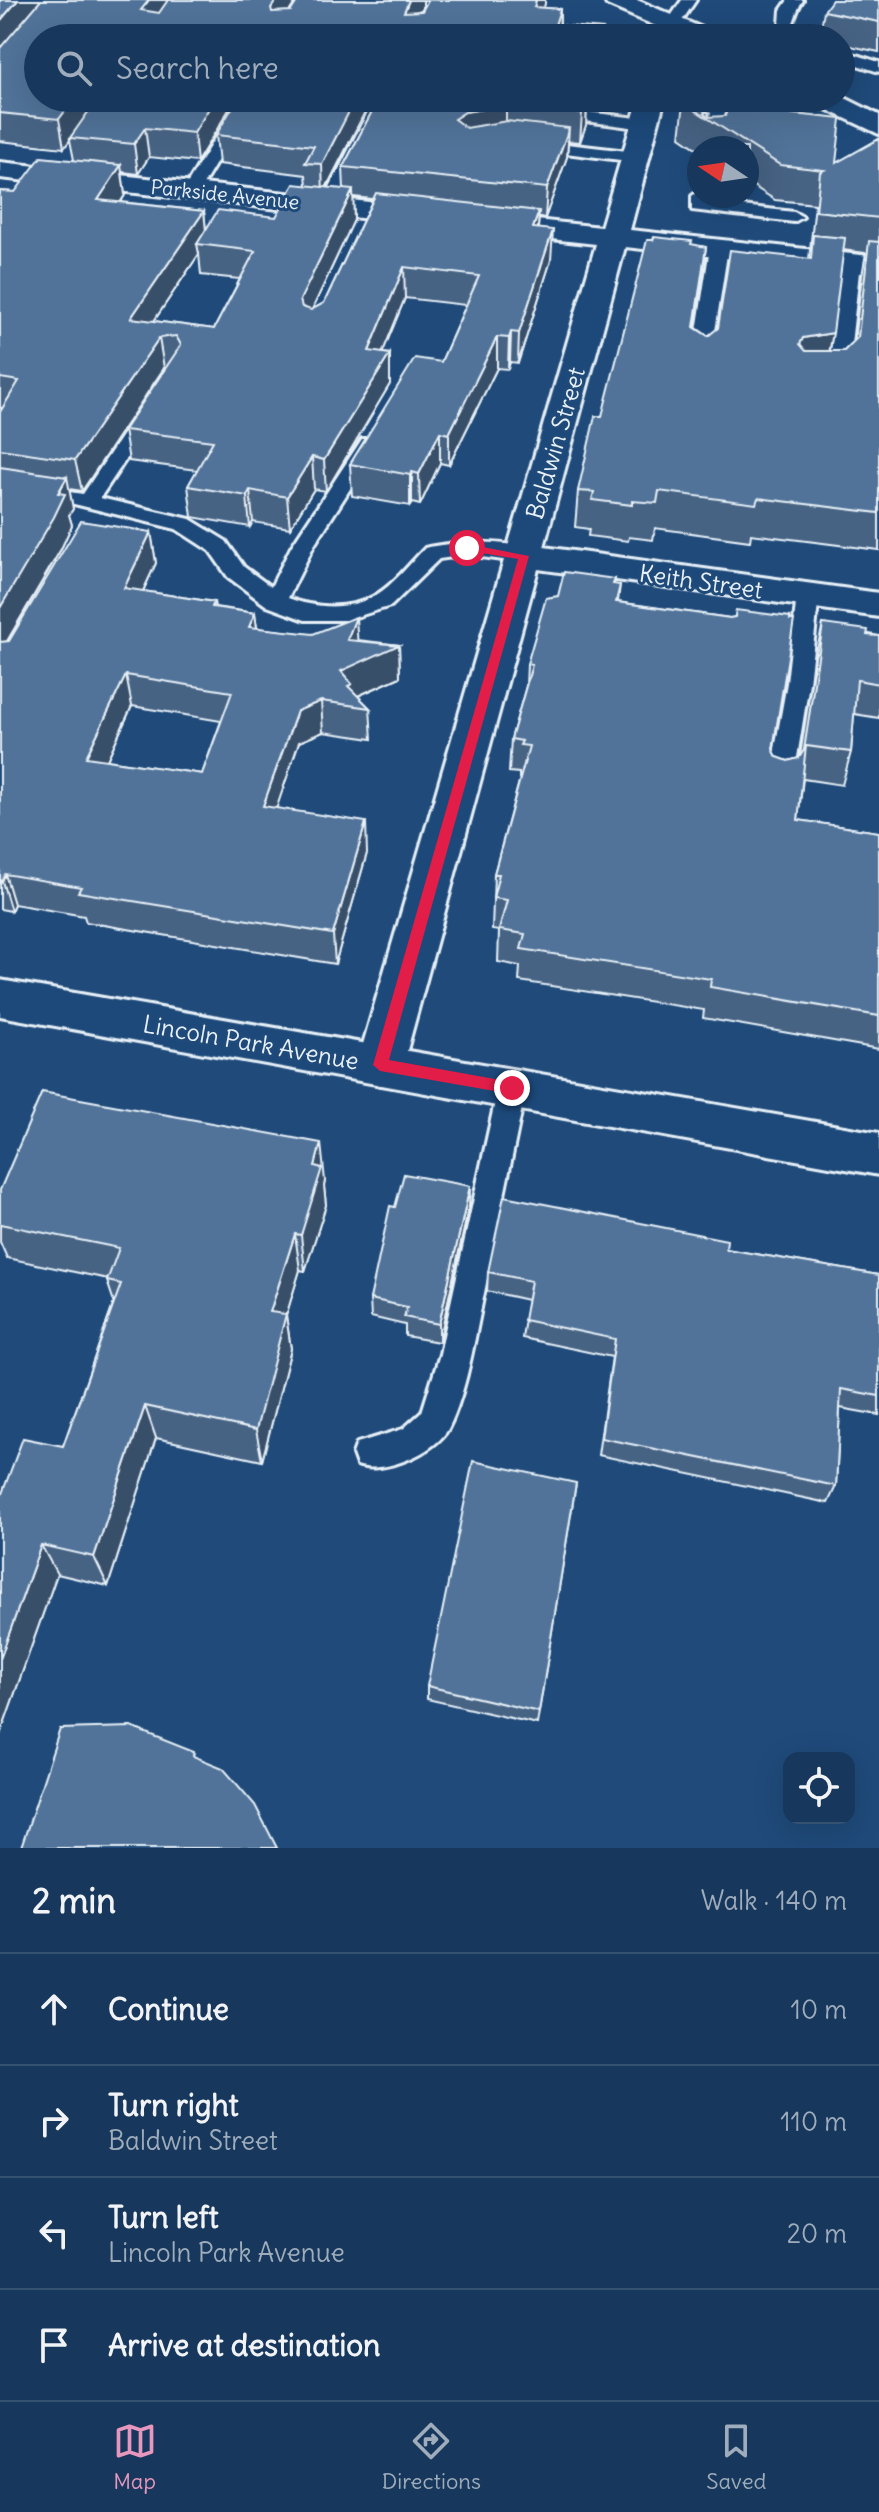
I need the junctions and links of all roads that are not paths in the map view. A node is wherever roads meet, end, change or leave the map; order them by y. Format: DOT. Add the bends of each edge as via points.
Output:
graph roads {
  1 [pos="616,0"];
  2 [pos="689,0"];
  3 [pos="796,0"];
  4 [pos="661,24"];
  5 [pos="675,24"];
  6 [pos="792,24"];
  7 [pos="855,59"];
  8 [pos="879,67"];
  9 [pos="239,112"];
  10 [pos="376,112"];
  11 [pos="540,112"];
  12 [pos="719,112"];
  13 [pos="852,112"];
  14 [pos="644,126"];
  15 [pos="879,126"];
  16 [pos="714,136"];
  17 [pos="520,143"];
  18 [pos="0,170"];
  19 [pos="191,191"];
  20 [pos="329,205"];
  21 [pos="715,208"];
  22 [pos="794,217"];
  23 [pos="614,236"];
  24 [pos="719,248"];
  25 [pos="865,264"];
  26 [pos="701,363"];
  27 [pos="806,380"];
  28 [pos="156,399"];
  29 [pos="380,427"];
  30 [pos="0,488"];
  31 [pos="94,502"];
  32 [pos="85,531"];
  33 [pos="524,556"];
  34 [pos="808,595"];
  35 [pos="275,601"];
  36 [pos="879,605"];
  37 [pos="781,782"];
  38 [pos="0,998"];
  39 [pos="380,1065"];
  40 [pos="512,1088"];
  41 [pos="879,1154"];
  42 [pos="369,1454"];
  1 -- 4 [label="street"];
  2 -- 5 [label="lane"];
  3 -- 6 [label="lane" via="788,10"];
  7 -- 8 [label="lane"];
  9 -- 19 [label="lane"];
  10 -- 20 [label="lane"];
  11 -- 14 [label="lane"];
  12 -- 16 [label="lane"];
  13 -- 15 [label="street"];
  14 -- 17 [label="lane"];
  14 -- 23 [label="street, Baldwin Street"];
  18 -- 19 [label="street, Parkside Avenue" via="60,171"];
  19 -- 20 [label="street, Parkside Avenue"];
  20 -- 23 [label="street, Parkside Avenue" via="366,222"];
  21 -- 22 [label="lane"];
  23 -- 24 [label="street, Parkside Avenue"];
  23 -- 33 [label="street, Baldwin Street"];
  24 -- 25 [label="street, Parkside Avenue"];
  24 -- 26 [label="lane"];
  25 -- 27 [label="lane" via="838,371 829,380"];
  28 -- 31 [label="lane"];
  29 -- 35 [label="lane" via="302,547"];
  30 -- 31 [label="lane"];
  31 -- 32 [label="lane"];
  31 -- 35 [label="lane" via="183,524 218,546 236,572"];
  33 -- 34 [label="street, Keith Street"];
  33 -- 35 [label="lane" via="467,548 433,553 383,601 346,613 305,613"];
  33 -- 39 [label="street, Baldwin Street"];
  34 -- 36 [label="street, Keith Street"];
  34 -- 37 [label="lane"];
  38 -- 39 [label="street, Lincoln Park Avenue"];
  39 -- 40 [label="street, Lincoln Park Avenue"];
  40 -- 41 [label="street, Lincoln Park Avenue"];
  40 -- 42 [label="lane" via="456,1354 435,1421 412,1442"];
}
